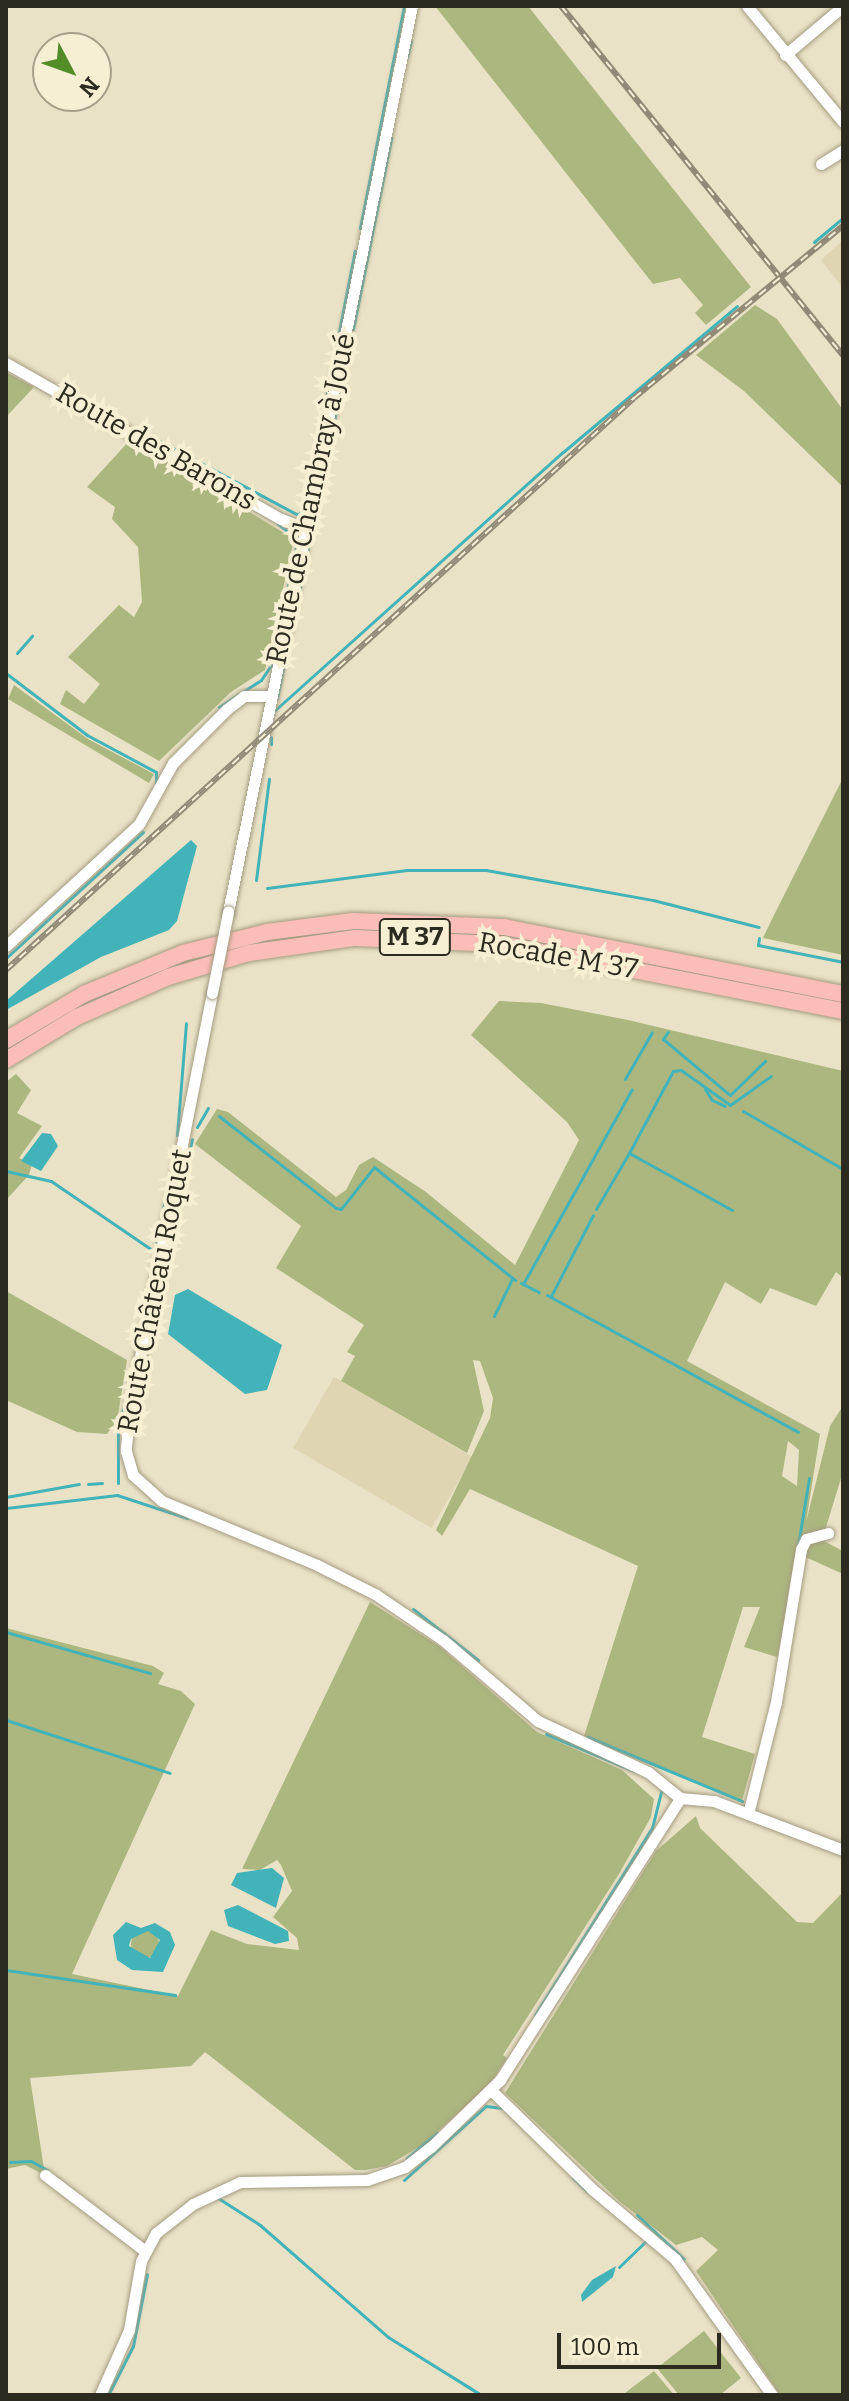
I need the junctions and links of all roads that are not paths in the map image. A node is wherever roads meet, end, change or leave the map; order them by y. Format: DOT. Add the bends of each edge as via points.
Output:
graph roads {
  1 [pos="412,6"];
  2 [pos="747,6"];
  3 [pos="843,6"];
  4 [pos="785,55"];
  5 [pos="843,122"];
  6 [pos="843,150"];
  7 [pos="821,164"];
  8 [pos="6,363"];
  9 [pos="307,529"];
  10 [pos="269,696"];
  11 [pos="6,946"];
  12 [pos="212,993"];
  13 [pos="843,994"];
  14 [pos="843,1011"];
  15 [pos="6,1040"];
  16 [pos="6,1060"];
  17 [pos="828,1533"];
  18 [pos="680,1798"];
  19 [pos="748,1814"];
  20 [pos="843,1850"];
  21 [pos="492,2091"];
  22 [pos="45,2175"];
  23 [pos="145,2251"];
  24 [pos="100,2395"];
  25 [pos="772,2395"];
  1 -- 9 [label="street, Route de Chambray à Joué"];
  2 -- 4 [label="street"];
  3 -- 4 [label="street"];
  4 -- 5 [label="street"];
  6 -- 7 [label="street"];
  8 -- 9 [label="street, Route des Barons"];
  9 -- 10 [label="street, Route de Chambray à Joué"];
  10 -- 11 [label="street" via="244,696 227,709 173,763 139,824"];
  10 -- 12 [label="street, Route de Chambray à Joué, bridge"];
  12 -- 18 [label="street, Route Château Roquet" via="129,1413 126,1451 133,1475 162,1501 375,1594 443,1640 538,1721 648,1772"];
  13 -- 15 [label="highway, Rocade M 37 / M 37" via="525,930 375,920 278,930 193,950 103,985"];
  14 -- 16 [label="highway, Rocade M 37 / M 37" via="491,943 355,938 249,953 168,977 77,1017"];
  17 -- 19 [label="street" via="806,1539 801,1549 776,1702"];
  18 -- 19 [label="street" via="714,1801"];
  18 -- 21 [label="street"];
  19 -- 20 [label="street"];
  21 -- 23 [label="street" via="431,2147 393,2173 347,2181 240,2182 177,2215"];
  21 -- 25 [label="street" via="592,2189 675,2259"];
  22 -- 23 [label="street"];
  23 -- 24 [label="street" via="129,2330"];
}
